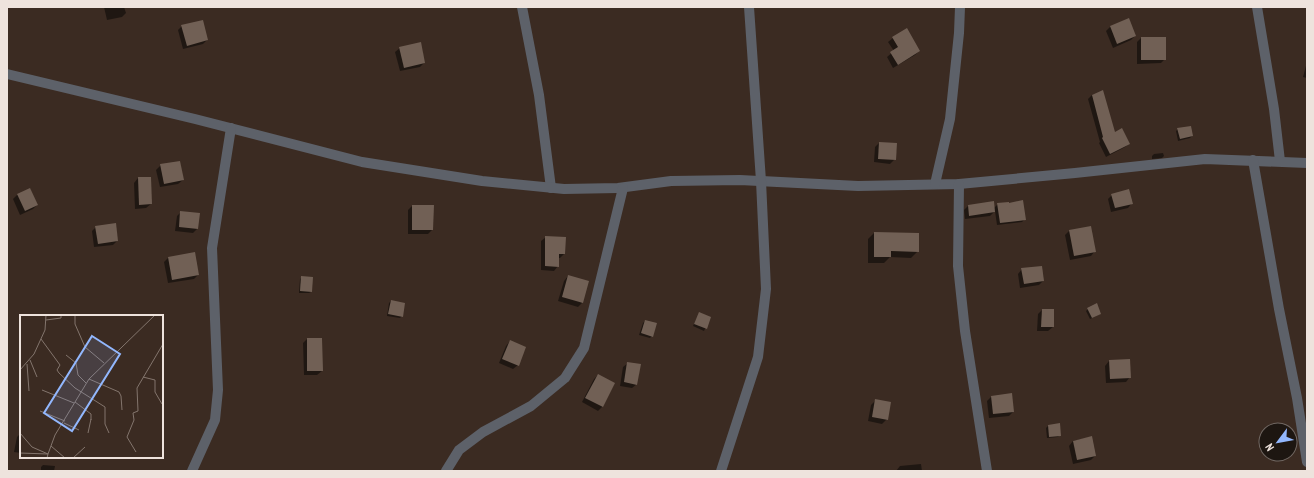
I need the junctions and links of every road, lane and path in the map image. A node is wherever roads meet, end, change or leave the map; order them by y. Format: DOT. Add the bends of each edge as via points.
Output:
graph roads {
  1 [pos="522,7"];
  2 [pos="750,7"];
  3 [pos="960,7"];
  4 [pos="1257,7"];
  5 [pos="7,74"];
  6 [pos="231,128"];
  7 [pos="1252,160"];
  8 [pos="1280,161"];
  9 [pos="1307,163"];
  10 [pos="761,181"];
  11 [pos="935,184"];
  12 [pos="959,184"];
  13 [pos="551,188"];
  14 [pos="623,188"];
  15 [pos="1307,462"];
  16 [pos="192,471"];
  17 [pos="446,471"];
  18 [pos="721,471"];
  19 [pos="987,471"];
  1 -- 13 [label="street" via="539,95"];
  2 -- 10 [label="street"];
  3 -- 11 [label="street" via="950,119"];
  4 -- 8 [label="street"];
  5 -- 6 [label="street"];
  6 -- 13 [label="street" via="362,162 482,181"];
  6 -- 16 [label="street" via="212,248 218,390 215,420"];
  7 -- 8 [label="street"];
  7 -- 12 [label="street" via="1205,158"];
  7 -- 15 [label="street"];
  8 -- 9 [label="street"];
  10 -- 11 [label="street" via="858,186"];
  10 -- 14 [label="street" via="671,181"];
  10 -- 18 [label="street" via="766,289 758,357"];
  11 -- 12 [label="street"];
  12 -- 19 [label="street" via="958,266 965,331"];
  13 -- 14 [label="street"];
  14 -- 17 [label="street" via="584,348 565,378 531,406 483,432 459,450"];
}
